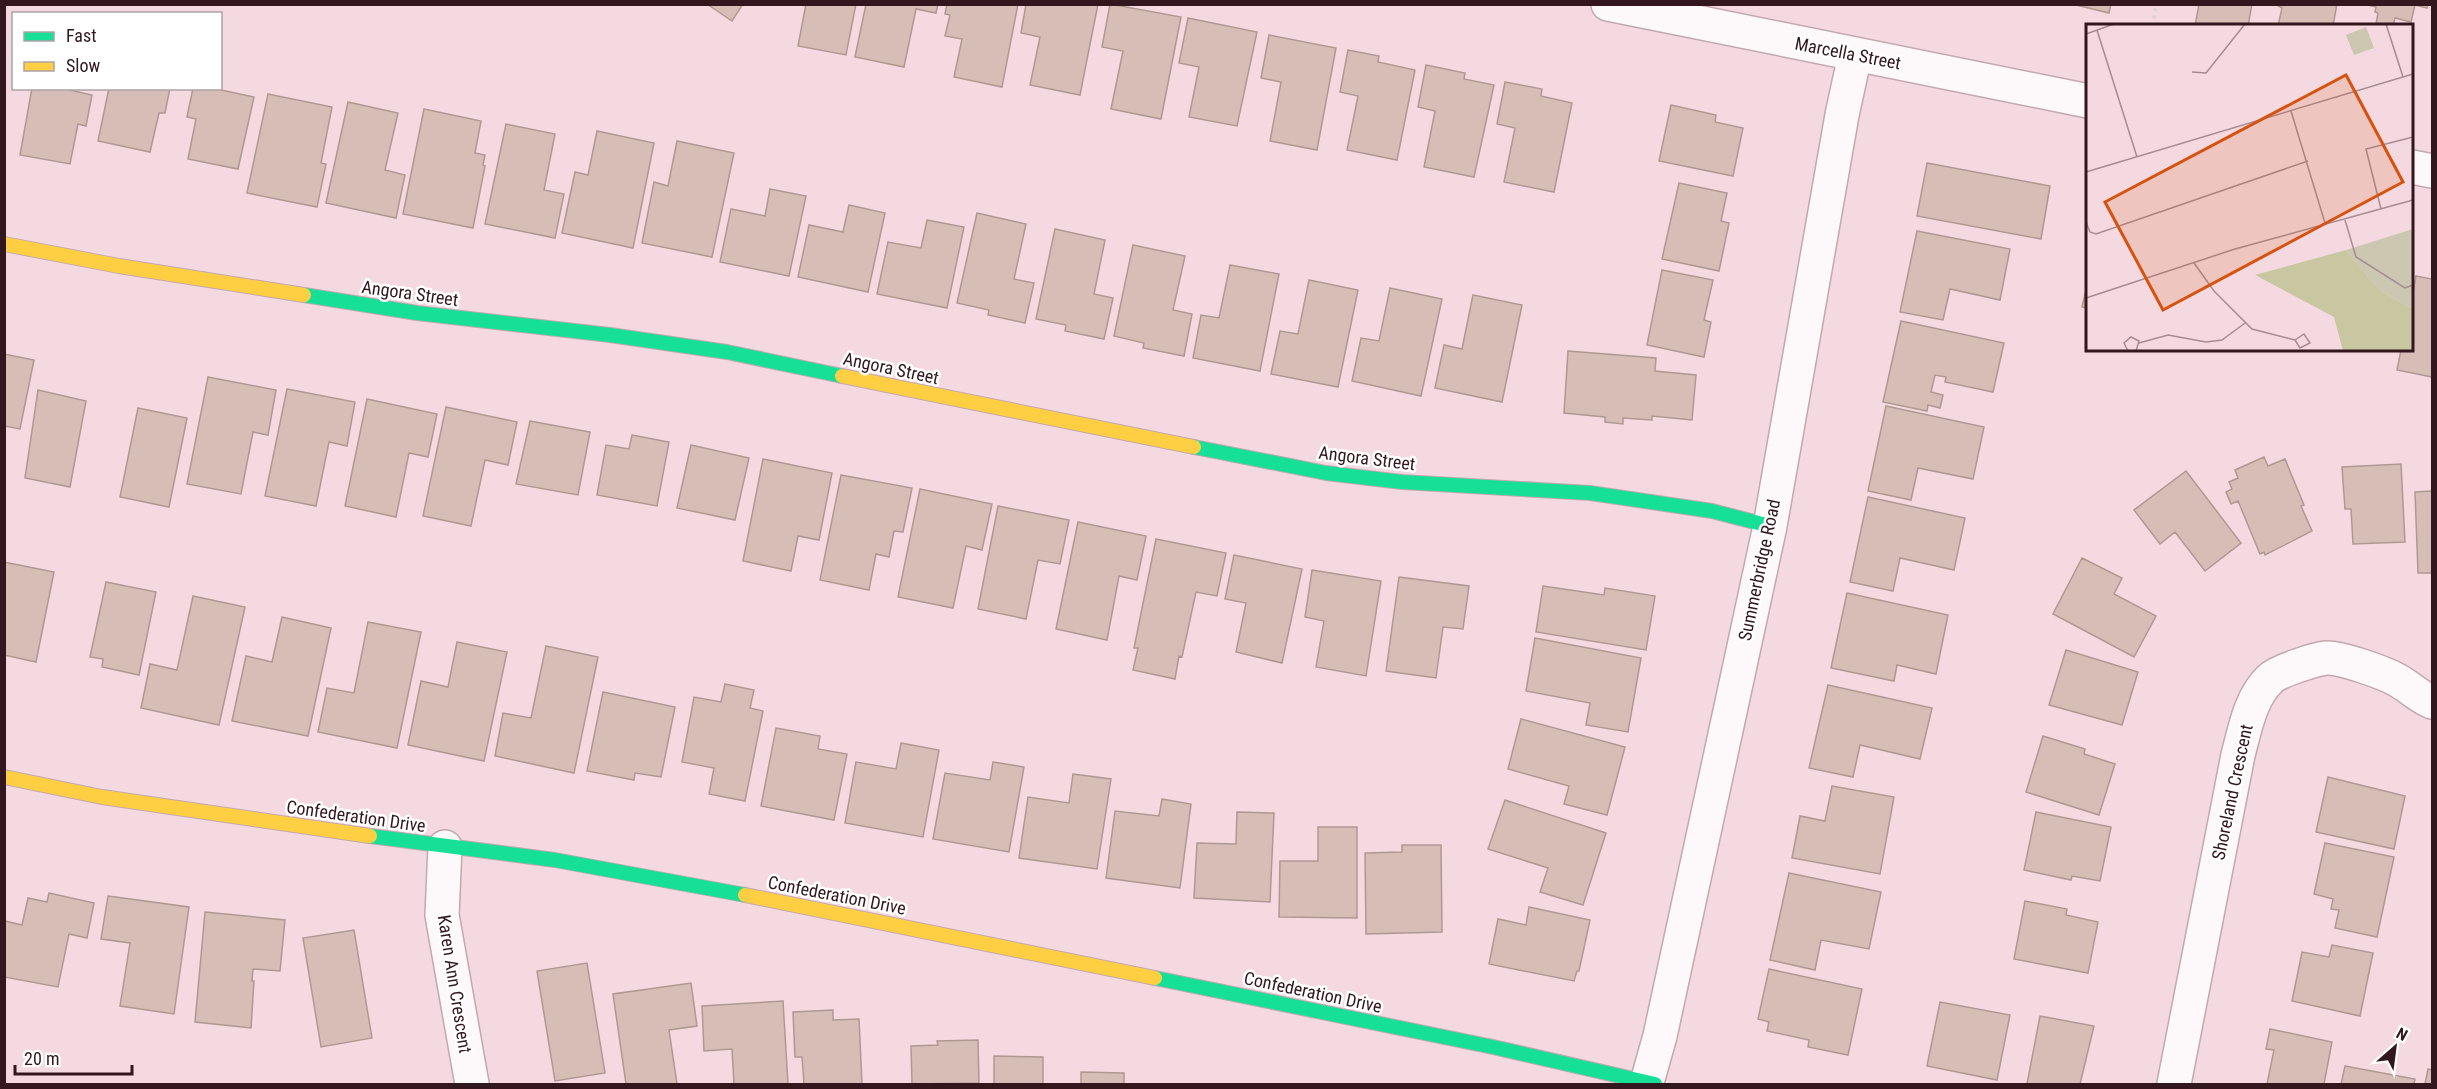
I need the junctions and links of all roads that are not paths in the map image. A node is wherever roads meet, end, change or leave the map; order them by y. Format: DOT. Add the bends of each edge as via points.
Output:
graph roads {
  1 [pos="1608,4"];
  2 [pos="1855,55"];
  3 [pos="2086,101"];
  4 [pos="2413,167"];
  5 [pos="2433,171"];
  6 [pos="4,244"];
  7 [pos="1770,526"];
  8 [pos="2433,702"];
  9 [pos="4,777"];
  10 [pos="445,848"];
  11 [pos="1651,1083"];
  12 [pos="472,1084"];
  13 [pos="2174,1084"];
  1 -- 2 [label="street, Marcella Street"];
  2 -- 3 [label="street, Marcella Street"];
  2 -- 7 [label="street, Summerbridge Road"];
  4 -- 5 [label="street"];
  6 -- 7 [label="street, Angora Street" via="417,313 726,352 1326,472 1402,482 1590,493 1712,511"];
  7 -- 11 [label="street, Summerbridge Road"];
  8 -- 13 [label="street, Shoreland Crescent" via="2397,680 2326,658 2280,671 2263,688 2248,714 2238,755"];
  9 -- 10 [label="street, Confederation Drive" via="102,797"];
  10 -- 11 [label="street, Confederation Drive" via="555,860 816,908"];
  10 -- 12 [label="street, Karen Ann Crescent" via="442,915"];
}
